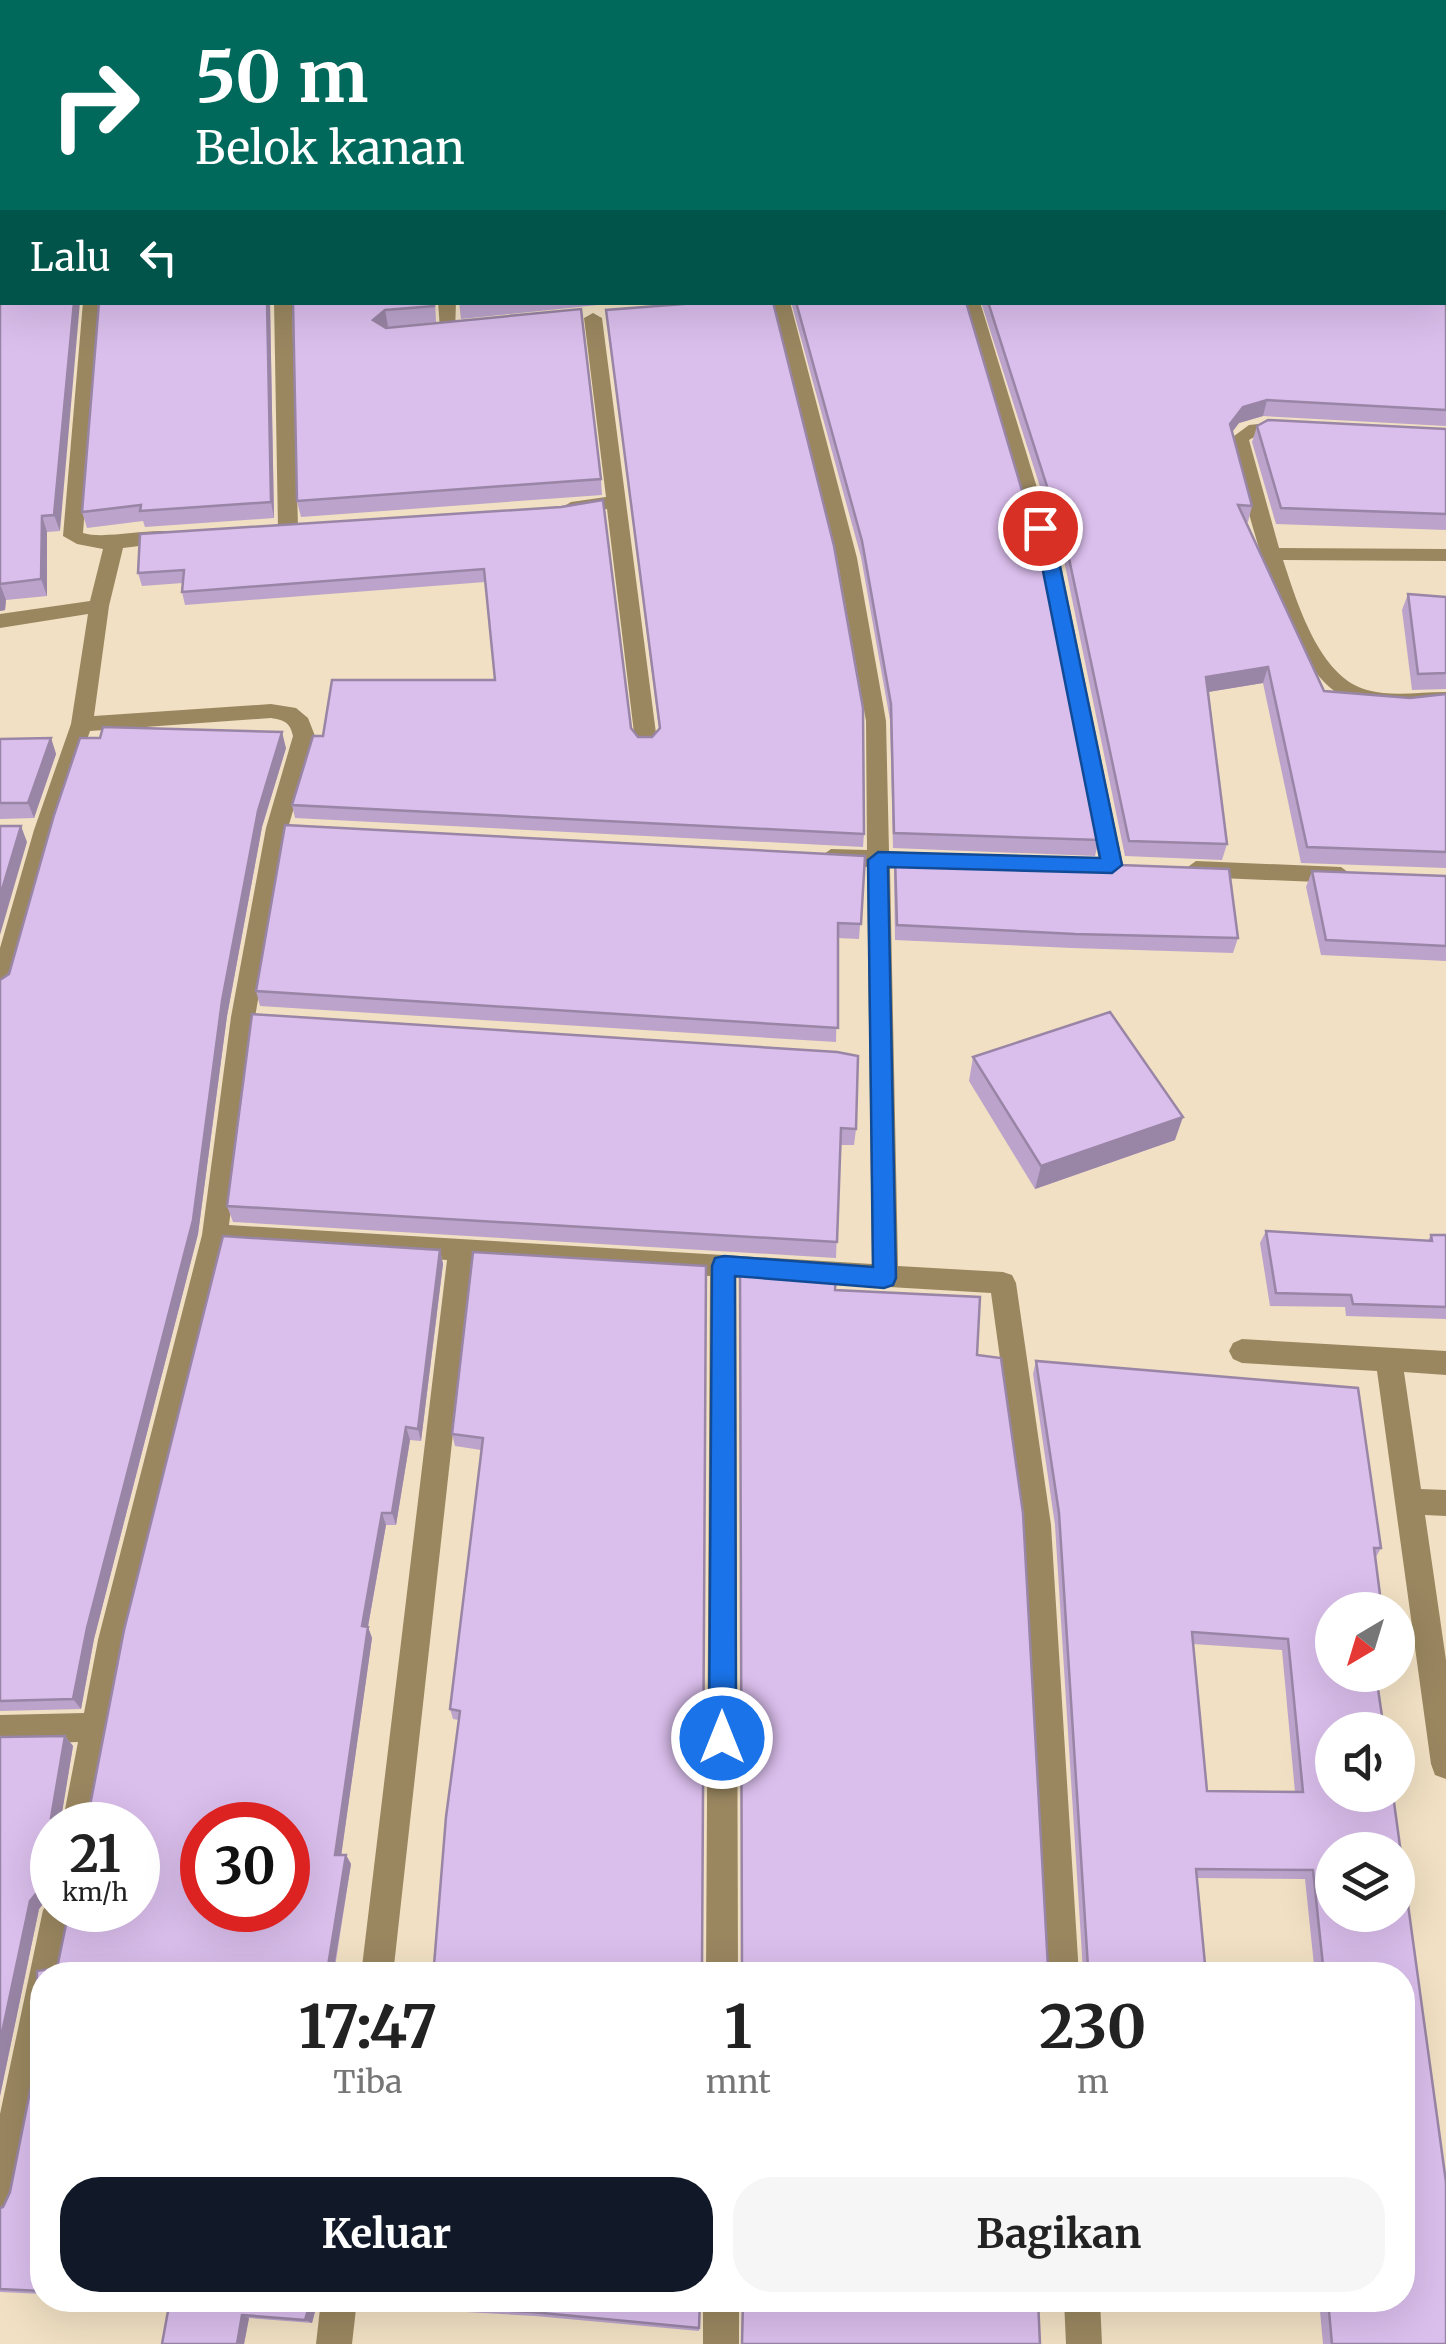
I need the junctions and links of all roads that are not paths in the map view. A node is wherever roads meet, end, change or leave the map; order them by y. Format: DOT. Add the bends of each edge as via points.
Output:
graph roads {
  1 [pos="92,305"];
  2 [pos="283,305"];
  3 [pos="447,305"];
  4 [pos="780,305"];
  5 [pos="973,305"];
  6 [pos="592,318"];
  7 [pos="450,329"];
  8 [pos="1300,428"];
  9 [pos="616,502"];
  10 [pos="542,511"];
  11 [pos="288,527"];
  12 [pos="192,535"];
  13 [pos="114,541"];
  14 [pos="1270,554"];
  15 [pos="1446,555"];
  16 [pos="99,606"];
  17 [pos="0,621"];
  18 [pos="1446,699"];
  19 [pos="82,724"];
  20 [pos="646,741"];
  21 [pos="15,830"];
  22 [pos="45,830"];
  23 [pos="800,856"];
  24 [pos="878,860"];
  25 [pos="956,862"];
  26 [pos="1112,865"];
  27 [pos="1171,868"];
  28 [pos="1367,876"];
  29 [pos="0,988"];
  30 [pos="215,1235"];
  31 [pos="461,1249"];
  32 [pos="724,1266"];
  33 [pos="884,1278"];
  34 [pos="1242,1352"];
  35 [pos="1389,1361"];
  36 [pos="1446,1363"];
  37 [pos="1409,1502"];
  38 [pos="1446,1504"];
  39 [pos="97,1727"];
  40 [pos="0,1730"];
  41 [pos="1446,1764"];
  42 [pos="81,1802"];
  43 [pos="55,1932"];
  44 [pos="49,1962"];
  45 [pos="379,1962"];
  46 [pos="722,1962"];
  47 [pos="1062,1962"];
  48 [pos="30,2049"];
  49 [pos="0,2196"];
  50 [pos="338,2312"];
  51 [pos="722,2312"];
  52 [pos="1083,2312"];
  53 [pos="334,2344"];
  54 [pos="721,2344"];
  55 [pos="1084,2344"];
  1 -- 13 [label="street" via="73,536"];
  2 -- 11 [label="street"];
  3 -- 7 [label="street"];
  4 -- 24 [label="street" via="848,558 876,720"];
  5 -- 26 [label="street" via="1051,566"];
  6 -- 9 [label="street"];
  8 -- 14 [label="street" via="1263,426 1239,439"];
  9 -- 10 [label="street"];
  9 -- 20 [label="street"];
  12 -- 13 [label="street"];
  13 -- 16 [label="street"];
  14 -- 15 [label="street"];
  14 -- 18 [label="street" via="1326,672 1346,690 1376,699"];
  16 -- 17 [label="street"];
  16 -- 19 [label="street"];
  19 -- 22 [label="street"];
  19 -- 30 [label="street" via="270,711 302,723"];
  21 -- 22 [label="street"];
  22 -- 29 [label="street"];
  23 -- 24 [label="street"];
  24 -- 25 [label="street"];
  24 -- 33 [label="street" via="872,1058"];
  27 -- 28 [label="street"];
  30 -- 31 [label="street"];
  30 -- 39 [label="street"];
  31 -- 32 [label="street"];
  31 -- 45 [label="street"];
  32 -- 33 [label="street"];
  32 -- 46 [label="street"];
  33 -- 47 [label="street" via="1002,1283 1037,1525"];
  34 -- 35 [label="street"];
  35 -- 36 [label="street"];
  35 -- 37 [label="street"];
  37 -- 38 [label="street"];
  37 -- 41 [label="street"];
  39 -- 40 [label="street"];
  39 -- 42 [label="street"];
  43 -- 44 [label="street"];
  48 -- 49 [label="street"];
  50 -- 53 [label="street"];
  51 -- 54 [label="street"];
  52 -- 55 [label="street"];
}
